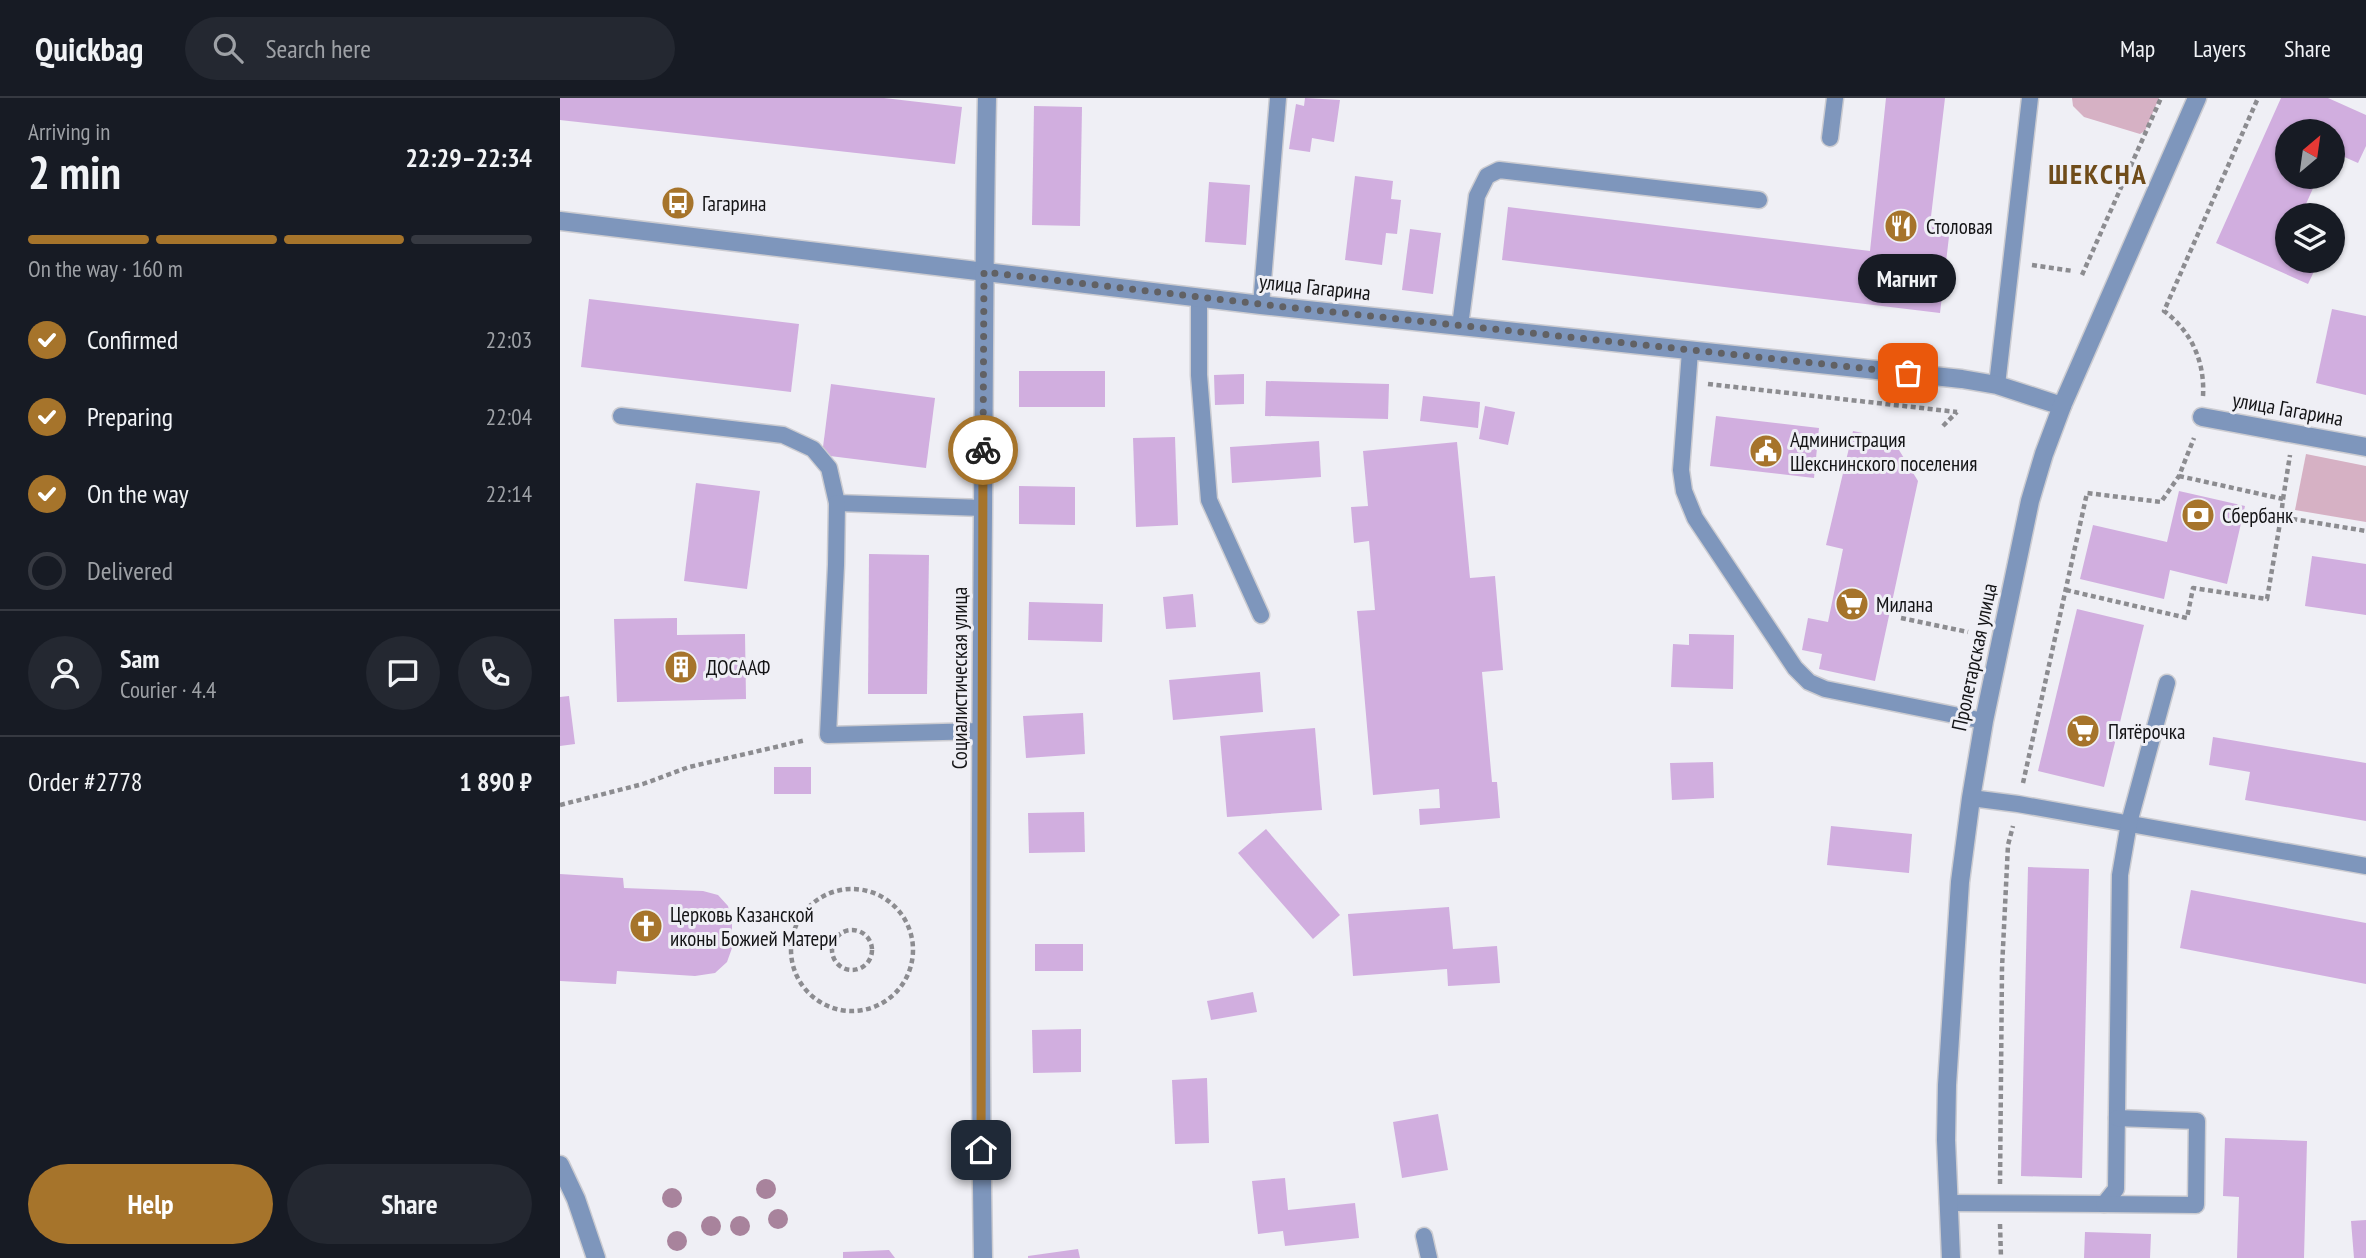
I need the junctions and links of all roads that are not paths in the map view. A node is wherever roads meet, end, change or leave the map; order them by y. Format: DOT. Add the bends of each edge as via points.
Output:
graph roads {
  1 [pos="987,98"];
  2 [pos="1278,98"];
  3 [pos="1835,98"];
  4 [pos="2030,98"];
  5 [pos="2197,98"];
  6 [pos="1830,138"];
  7 [pos="1759,200"];
  8 [pos="560,221"];
  9 [pos="984,272"];
  10 [pos="1199,297"];
  11 [pos="1261,305"];
  12 [pos="1460,326"];
  13 [pos="1690,351"];
  14 [pos="1997,385"];
  15 [pos="2062,406"];
  16 [pos="621,416"];
  17 [pos="2202,417"];
  18 [pos="2366,447"];
  19 [pos="837,503"];
  20 [pos="983,508"];
  21 [pos="1261,615"];
  22 [pos="2167,683"];
  23 [pos="1984,721"];
  24 [pos="981,731"];
  25 [pos="1971,797"];
  26 [pos="2129,823"];
  27 [pos="2366,866"];
  28 [pos="2117,1118"];
  29 [pos="560,1165"];
  30 [pos="1948,1203"];
  31 [pos="2104,1204"];
  32 [pos="1424,1236"];
  33 [pos="596,1258"];
  34 [pos="983,1258"];
  35 [pos="1429,1258"];
  36 [pos="1951,1258"];
  1 -- 9 [label="street, Социалистическая улица"];
  2 -- 11 [label="lane"];
  3 -- 6 [label="lane"];
  4 -- 14 [label="lane"];
  5 -- 15 [label="street, Пролетарская улица"];
  7 -- 12 [label="lane" via="1499,170 1487,176 1477,196"];
  8 -- 9 [label="street, улица Гагарина"];
  9 -- 10 [label="street, улица Гагарина"];
  9 -- 20 [label="street, Социалистическая улица"];
  10 -- 11 [label="street, улица Гагарина"];
  10 -- 21 [label="lane" via="1199,375 1209,500"];
  11 -- 12 [label="street, улица Гагарина"];
  12 -- 13 [label="street, улица Гагарина"];
  13 -- 14 [label="street, улица Гагарина"];
  13 -- 23 [label="lane" via="1681,470 1684,491 1703,530 1795,668 1825,689"];
  14 -- 15 [label="street, улица Гагарина"];
  15 -- 23 [label="street, Пролетарская улица" via="2030,502"];
  16 -- 19 [label="lane" via="783,435 813,449 829,468"];
  17 -- 18 [label="street, улица Гагарина"];
  19 -- 20 [label="lane"];
  19 -- 24 [label="lane" via="828,735"];
  20 -- 24 [label="street, Социалистическая улица"];
  22 -- 26 [label="lane"];
  23 -- 25 [label="street, Пролетарская улица"];
  24 -- 34 [label="street, Социалистическая улица"];
  25 -- 26 [label="lane"];
  25 -- 30 [label="street, Пролетарская улица" via="1951,994"];
  26 -- 27 [label="lane"];
  26 -- 28 [label="lane" via="2120,875"];
  28 -- 31 [label="lane" via="2116,1189"];
  28 -- 31 [label="lane" via="2197,1121 2196,1205"];
  29 -- 33 [label="street"];
  30 -- 31 [label="lane"];
  30 -- 36 [label="street, Пролетарская улица"];
  32 -- 35 [label="lane"];
}
